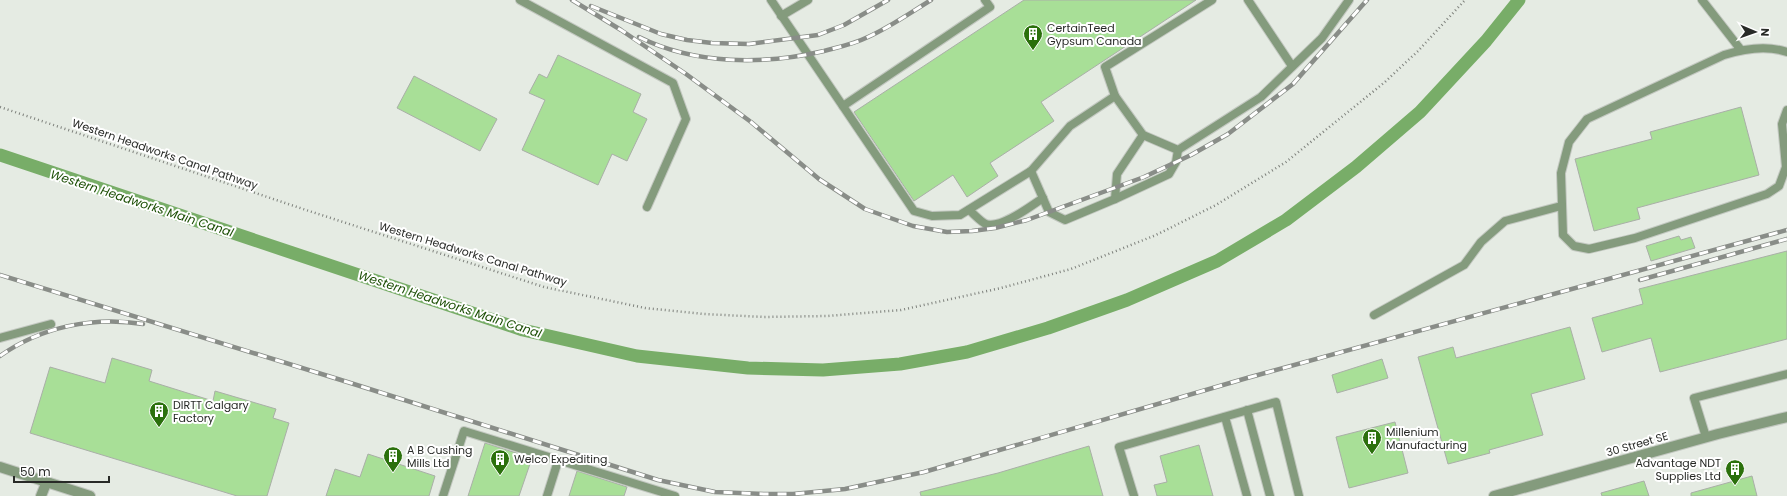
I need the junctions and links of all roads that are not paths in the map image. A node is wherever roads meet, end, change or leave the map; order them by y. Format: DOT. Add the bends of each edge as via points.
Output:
graph roads {
  1 [pos="520,0"];
  2 [pos="771,0"];
  3 [pos="807,0"];
  4 [pos="985,0"];
  5 [pos="1212,0"];
  6 [pos="1248,0"];
  7 [pos="1349,0"];
  8 [pos="1702,0"];
  9 [pos="781,16"];
  10 [pos="1741,50"];
  11 [pos="1787,52"];
  12 [pos="1292,66"];
  13 [pos="1115,96"];
  14 [pos="843,106"];
  15 [pos="1787,110"];
  16 [pos="1143,135"];
  17 [pos="1178,150"];
  18 [pos="1031,171"];
  19 [pos="1043,198"];
  20 [pos="1115,199"];
  21 [pos="1562,206"];
  22 [pos="647,207"];
  23 [pos="969,210"];
  24 [pos="1374,315"];
  25 [pos="51,324"];
  26 [pos="0,338"];
  27 [pos="1787,374"];
  28 [pos="1247,410"];
  29 [pos="1225,417"];
  30 [pos="1787,417"];
  31 [pos="1706,437"];
  32 [pos="558,461"];
  33 [pos="0,467"];
  34 [pos="47,481"];
  35 [pos="644,492"];
  36 [pos="41,496"];
  37 [pos="90,496"];
  38 [pos="443,496"];
  39 [pos="547,496"];
  40 [pos="675,496"];
  41 [pos="1134,496"];
  42 [pos="1247,496"];
  43 [pos="1270,496"];
  44 [pos="1300,496"];
  45 [pos="1494,496"];
  1 -- 22 [label="lane" via="673,83 686,119"];
  2 -- 9 [label="lane"];
  3 -- 9 [label="lane"];
  4 -- 14 [label="lane" via="990,7"];
  5 -- 13 [label="lane" via="1105,67"];
  6 -- 12 [label="lane"];
  7 -- 12 [label="lane" via="1322,38"];
  8 -- 10 [label="lane"];
  9 -- 14 [label="lane"];
  10 -- 11 [label="lane" via="1777,48"];
  10 -- 21 [label="lane" via="1724,55 1587,119 1569,142 1561,173"];
  12 -- 17 [label="lane" via="1260,97"];
  13 -- 16 [label="lane"];
  13 -- 18 [label="lane" via="1070,126"];
  14 -- 23 [label="lane" via="914,212 932,216 960,216"];
  15 -- 21 [label="lane" via="1782,124 1786,167 1779,186 1767,194 1635,238 1589,249 1574,246 1563,235"];
  16 -- 17 [label="lane"];
  16 -- 20 [label="lane" via="1117,174"];
  17 -- 20 [label="lane" via="1176,162 1169,174"];
  18 -- 19 [label="lane"];
  18 -- 23 [label="lane"];
  19 -- 20 [label="lane" via="1049,212 1065,220"];
  19 -- 23 [label="lane" via="1011,219 996,225 986,224"];
  21 -- 24 [label="lane" via="1504,221 1481,242 1464,265"];
  25 -- 26 [label="lane"];
  27 -- 31 [label="lane" via="1694,398"];
  28 -- 29 [label="lane"];
  28 -- 43 [label="lane"];
  28 -- 44 [label="lane" via="1276,402"];
  29 -- 41 [label="lane" via="1119,447"];
  29 -- 42 [label="lane"];
  30 -- 31 [label="street, 30 Street SE"];
  31 -- 45 [label="street, 30 Street SE"];
  32 -- 35 [label="lane"];
  32 -- 38 [label="lane" via="464,431"];
  32 -- 39 [label="lane"];
  33 -- 34 [label="street"];
  34 -- 36 [label="street"];
  34 -- 37 [label="street"];
  35 -- 40 [label="lane"];
}
